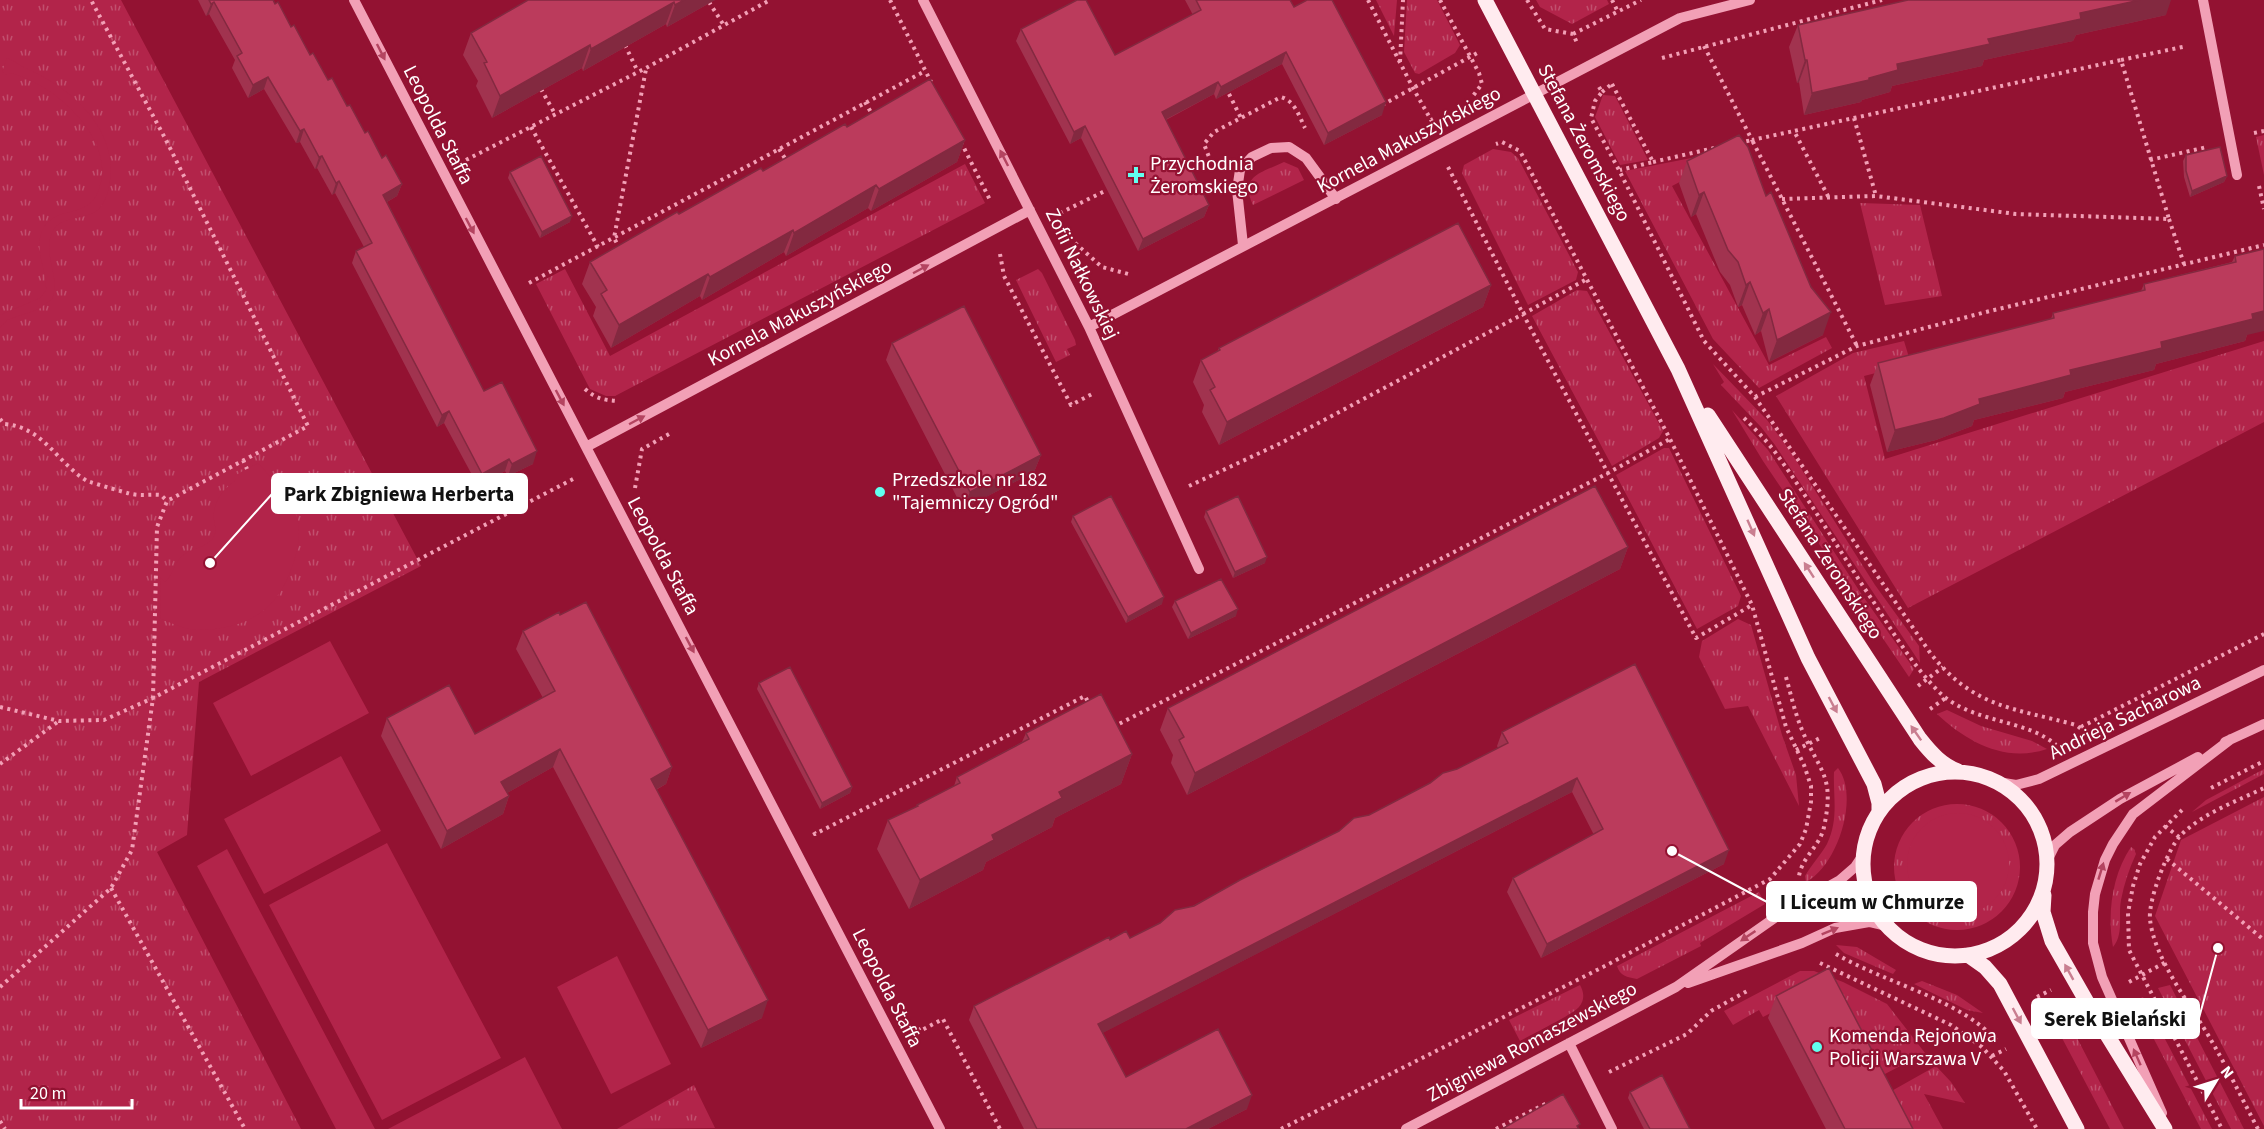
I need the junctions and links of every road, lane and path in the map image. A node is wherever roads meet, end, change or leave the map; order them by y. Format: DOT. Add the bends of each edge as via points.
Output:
graph roads {
  1 [pos="91,0"];
  2 [pos="354,0"];
  3 [pos="770,0"];
  4 [pos="890,0"];
  5 [pos="923,0"];
  6 [pos="1368,0"];
  7 [pos="1403,0"];
  8 [pos="1440,0"];
  9 [pos="1485,0"];
  10 [pos="1527,0"];
  11 [pos="1612,0"];
  12 [pos="1641,0"];
  13 [pos="1750,0"];
  14 [pos="1882,0"];
  15 [pos="2203,0"];
  16 [pos="710,2"];
  17 [pos="1618,12"];
  18 [pos="1538,19"];
  19 [pos="1530,23"];
  20 [pos="723,24"];
  21 [pos="1573,34"];
  22 [pos="2195,44"];
  23 [pos="625,45"];
  24 [pos="1704,46"];
  25 [pos="1580,49"];
  26 [pos="1479,52"];
  27 [pos="1470,57"];
  28 [pos="1660,59"];
  29 [pos="2121,60"];
  30 [pos="1400,63"];
  31 [pos="646,68"];
  32 [pos="925,71"];
  33 [pos="638,72"];
  34 [pos="1621,78"];
  35 [pos="1596,82"];
  36 [pos="1612,84"];
  37 [pos="1413,88"];
  38 [pos="541,89"];
  39 [pos="935,91"];
  40 [pos="1602,92"];
  41 [pos="1229,94"];
  42 [pos="1535,94"];
  43 [pos="1468,100"];
  44 [pos="865,102"];
  45 [pos="1382,105"];
  46 [pos="555,114"];
  47 [pos="1440,115"];
  48 [pos="1241,117"];
  49 [pos="1854,118"];
  50 [pos="1431,120"];
  51 [pos="877,125"];
  52 [pos="1422,125"];
  53 [pos="531,127"];
  54 [pos="1794,131"];
  55 [pos="956,132"];
  56 [pos="1752,140"];
  57 [pos="2229,142"];
  58 [pos="1490,145"];
  59 [pos="1730,145"];
  60 [pos="1719,147"];
  61 [pos="778,148"];
  62 [pos="466,160"];
  63 [pos="2150,160"];
  64 [pos="1653,162"];
  65 [pos="1619,170"];
  66 [pos="793,171"];
  67 [pos="1437,172"];
  68 [pos="2237,175"];
  69 [pos="1107,190"];
  70 [pos="699,192"];
  71 [pos="1876,196"];
  72 [pos="1829,198"];
  73 [pos="1336,199"];
  74 [pos="1782,199"];
  75 [pos="703,200"];
  76 [pos="1030,210"];
  77 [pos="2169,219"];
  78 [pos="1065,223"];
  79 [pos="996,229"];
  80 [pos="1070,233"];
  81 [pos="614,238"];
  82 [pos="1243,245"];
  83 [pos="2264,245"];
  84 [pos="598,247"];
  85 [pos="622,252"];
  86 [pos="989,257"];
  87 [pos="2184,264"];
  88 [pos="1141,270"];
  89 [pos="1587,279"];
  90 [pos="529,283"];
  91 [pos="1523,315"];
  92 [pos="1089,327"];
  93 [pos="1857,346"];
  94 [pos="1678,369"];
  95 [pos="1115,382"];
  96 [pos="1755,397"];
  97 [pos="1739,412"];
  98 [pos="0,419"];
  99 [pos="673,432"];
  100 [pos="1670,439"];
  101 [pos="586,447"];
  102 [pos="243,460"];
  103 [pos="247,469"];
  104 [pos="1608,474"];
  105 [pos="1184,477"];
  106 [pos="576,478"];
  107 [pos="635,490"];
  108 [pos="167,501"];
  109 [pos="1199,569"];
  110 [pos="1752,605"];
  111 [pos="2264,634"];
  112 [pos="1943,668"];
  113 [pos="2264,670"];
  114 [pos="1927,679"];
  115 [pos="1912,690"];
  116 [pos="153,698"];
  117 [pos="1947,698"];
  118 [pos="0,707"];
  119 [pos="1927,710"];
  120 [pos="1094,714"];
  121 [pos="59,721"];
  122 [pos="2264,724"];
  123 [pos="2081,727"];
  124 [pos="1104,732"];
  125 [pos="2086,734"];
  126 [pos="1826,735"];
  127 [pos="2231,739"];
  128 [pos="2059,748"];
  129 [pos="1796,750"];
  130 [pos="2264,761"];
  131 [pos="0,764"];
  132 [pos="1821,766"];
  133 [pos="1958,771"];
  134 [pos="1998,782"];
  135 [pos="2264,788"];
  136 [pos="2202,793"];
  137 [pos="2187,806"];
  138 [pos="1879,812"];
  139 [pos="2158,820"];
  140 [pos="810,824"];
  141 [pos="2166,826"];
  142 [pos="815,834"];
  143 [pos="2179,837"];
  144 [pos="820,844"];
  145 [pos="1863,855"];
  146 [pos="2167,859"];
  147 [pos="2047,861"];
  148 [pos="1799,882"];
  149 [pos="111,888"];
  150 [pos="2044,890"];
  151 [pos="1886,926"];
  152 [pos="2264,940"];
  153 [pos="1830,949"];
  154 [pos="1968,955"];
  155 [pos="1813,958"];
  156 [pos="2166,962"];
  157 [pos="2141,975"];
  158 [pos="0,987"];
  159 [pos="1676,987"];
  160 [pos="2121,987"];
  161 [pos="2055,988"];
  162 [pos="1751,989"];
  163 [pos="2036,997"];
  164 [pos="2069,1014"];
  165 [pos="914,1021"];
  166 [pos="2050,1025"];
  167 [pos="1569,1043"];
  168 [pos="2008,1053"];
  169 [pos="1588,1082"];
  170 [pos="0,1121"];
  171 [pos="5,1129"];
  172 [pos="244,1129"];
  173 [pos="940,1129"];
  174 [pos="1000,1129"];
  175 [pos="1281,1129"];
  176 [pos="1406,1129"];
  177 [pos="1496,1129"];
  178 [pos="1612,1129"];
  179 [pos="2037,1129"];
  180 [pos="2077,1129"];
  181 [pos="2167,1129"];
  182 [pos="2222,1129"];
  183 [pos="2258,1129"];
  1 -- 102 [label="path" via="166,140 308,426"];
  2 -- 101 [label="street, Leopolda Staffa, one-way"];
  3 -- 20 [label="path"];
  4 -- 32 [label="path"];
  76 -- 5 [label="street, Zofii Nałkowskiej, one-way"];
  6 -- 30 [label="path"];
  7 -- 30 [label="path"];
  8 -- 27 [label="path"];
  9 -- 42 [label="main road, Stefana Żeromskiego"];
  10 -- 18 [label="path"];
  11 -- 17 [label="path"];
  12 -- 17 [label="path"];
  13 -- 42 [label="street, Kornela Makuszyńskiego" via="1680,18"];
  14 -- 24 [label="path"];
  15 -- 57 [label="street"];
  16 -- 20 [label="path"];
  17 -- 21 [label="path"];
  18 -- 19 [label="path"];
  18 -- 21 [label="path" via="1545,29"];
  20 -- 31 [label="path"];
  21 -- 25 [label="path"];
  22 -- 29 [label="path"];
  23 -- 33 [label="path"];
  24 -- 28 [label="path"];
  24 -- 56 [label="path"];
  26 -- 27 [label="path"];
  27 -- 37 [label="path"];
  27 -- 43 [label="path" via="1482,84"];
  29 -- 49 [label="path"];
  29 -- 63 [label="path"];
  30 -- 37 [label="path"];
  31 -- 33 [label="path"];
  31 -- 81 [label="path"];
  32 -- 39 [label="path"];
  32 -- 44 [label="path"];
  33 -- 46 [label="path"];
  34 -- 36 [label="path"];
  35 -- 40 [label="path"];
  36 -- 40 [label="path"];
  36 -- 64 [label="path"];
  37 -- 45 [label="path"];
  37 -- 50 [label="path"];
  38 -- 46 [label="path"];
  40 -- 65 [label="path" via="1591,118"];
  41 -- 48 [label="path"];
  42 -- 73 [label="street, Kornela Makuszyńskiego"];
  42 -- 94 [label="main road, Stefana Żeromskiego"];
  44 -- 51 [label="path"];
  44 -- 61 [label="path"];
  46 -- 53 [label="path"];
  47 -- 50 [label="path"];
  49 -- 54 [label="path"];
  49 -- 71 [label="path"];
  50 -- 52 [label="path"];
  53 -- 62 [label="path"];
  53 -- 84 [label="path"];
  54 -- 56 [label="path"];
  54 -- 72 [label="path"];
  55 -- 79 [label="path" via="992,204"];
  56 -- 59 [label="path"];
  56 -- 74 [label="path"];
  57 -- 63 [label="path"];
  57 -- 68 [label="street"];
  58 -- 89 [label="path" via="1502,142 1520,151"];
  60 -- 64 [label="path"];
  61 -- 66 [label="path"];
  61 -- 70 [label="path"];
  63 -- 77 [label="path"];
  64 -- 65 [label="path"];
  65 -- 96 [label="path" via="1704,341"];
  67 -- 91 [label="path" via="1448,166"];
  69 -- 78 [label="path" via="1060,213"];
  70 -- 75 [label="path"];
  70 -- 81 [label="path"];
  71 -- 72 [label="path"];
  71 -- 77 [label="path" via="2016,214"];
  72 -- 74 [label="path"];
  73 -- 82 [label="street, Kornela Makuszyńskiego"];
  73 -- 82 [label="street" via="1306,159 1289,147 1271,148 1252,157 1239,170 1237,190"];
  74 -- 93 [label="path"];
  76 -- 79 [label="street, Kornela Makuszyńskiego"];
  76 -- 92 [label="street, Zofii Nałkowskiej"];
  77 -- 87 [label="path"];
  101 -- 79 [label="street, Kornela Makuszyńskiego, one-way"];
  80 -- 88 [label="path" via="1076,244 1102,267 1132,275"];
  81 -- 84 [label="path"];
  81 -- 85 [label="path"];
  82 -- 92 [label="street, Kornela Makuszyńskiego"];
  83 -- 87 [label="path"];
  84 -- 90 [label="path"];
  86 -- 95 [label="path" via="1000,251 1004,276 1071,405"];
  87 -- 93 [label="path"];
  89 -- 91 [label="path"];
  89 -- 100 [label="path"];
  91 -- 104 [label="path"];
  91 -- 105 [label="path" via="1200,482 1189,487"];
  92 -- 95 [label="street, Zofii Nałkowskiej"];
  93 -- 96 [label="path"];
  133 -- 94 [label="main road, Stefana Żeromskiego, one-way" via="1948,768 1930,751 1907,720"];
  94 -- 138 [label="main road, Stefana Żeromskiego, one-way" via="1808,658 1874,784"];
  95 -- 109 [label="street, Zofii Nałkowskiej"];
  96 -- 112 [label="path"];
  97 -- 114 [label="path" via="1774,451"];
  98 -- 108 [label="path" via="4,424 20,425 45,442 63,463 88,482 132,494 161,495"];
  99 -- 107 [label="path" via="642,448"];
  100 -- 104 [label="path"];
  100 -- 110 [label="path"];
  101 -- 173 [label="street, Leopolda Staffa, one-way"];
  102 -- 103 [label="path"];
  102 -- 108 [label="path"];
  104 -- 110 [label="path" via="1696,638"];
  104 -- 124 [label="path"];
  106 -- 116 [label="path"];
  108 -- 116 [label="path" via="157,527"];
  110 -- 129 [label="path"];
  111 -- 123 [label="path"];
  112 -- 114 [label="path"];
  112 -- 123 [label="path" via="1984,700"];
  113 -- 134 [label="street, Andrieja Sacharowa" via="2039,779 2016,785"];
  114 -- 115 [label="path"];
  114 -- 117 [label="path"];
  116 -- 121 [label="path" via="104,720"];
  116 -- 149 [label="path" via="132,850"];
  117 -- 119 [label="path"];
  117 -- 128 [label="path" via="1987,718 2040,734"];
  118 -- 121 [label="path"];
  120 -- 142 [label="path" via="1085,696"];
  121 -- 131 [label="path"];
  122 -- 127 [label="street"];
  123 -- 125 [label="path"];
  126 -- 129 [label="path"];
  147 -- 127 [label="street, one-way" via="2063,838 2114,803"];
  181 -- 127 [label="street, one-way" via="2102,977 2093,943 2095,894 2112,844 2133,814"];
  129 -- 175 [label="path" via="1811,786 1806,829 1800,843 1770,879"];
  130 -- 136 [label="path"];
  132 -- 148 [label="path" via="1828,791 1824,829 1801,868"];
  133 -- 134 [label="main road"];
  133 -- 138 [label="main road" via="1928,775 1913,782 1900,789"];
  134 -- 147 [label="main road" via="2015,794 2035,818 2042,831"];
  135 -- 143 [label="path" via="2194,823"];
  137 -- 141 [label="path"];
  138 -- 145 [label="main road"];
  139 -- 141 [label="path"];
  140 -- 142 [label="path"];
  141 -- 143 [label="path"];
  141 -- 157 [label="path" via="2144,855 2130,903 2129,950"];
  142 -- 144 [label="path"];
  143 -- 146 [label="path"];
  145 -- 151 [label="main road" via="1870,900"];
  145 -- 159 [label="street, Zbigniewa Romaszewskiego, one-way" via="1840,880 1786,910"];
  146 -- 152 [label="path"];
  146 -- 156 [label="path" via="2149,913 2152,932"];
  147 -- 150 [label="main road"];
  149 -- 158 [label="path"];
  149 -- 172 [label="path"];
  150 -- 154 [label="main road" via="2021,929 1997,946"];
  181 -- 150 [label="main road, one-way" via="2052,941 2043,912"];
  151 -- 154 [label="main road" via="1923,951"];
  159 -- 151 [label="street, Zbigniewa Romaszewskiego, one-way" via="1835,928 1869,922"];
  153 -- 168 [label="path" via="1851,963 1960,1013 1984,1028"];
  154 -- 180 [label="main road, one-way" via="2000,984"];
  155 -- 179 [label="path" via="1951,1025 1982,1047 2004,1071"];
  156 -- 157 [label="path"];
  156 -- 183 [label="path"];
  157 -- 160 [label="path"];
  157 -- 182 [label="path"];
  159 -- 167 [label="street, Zbigniewa Romaszewskiego"];
  161 -- 163 [label="path"];
  162 -- 169 [label="path" via="1711,1011 1687,1034"];
  164 -- 166 [label="path"];
  165 -- 174 [label="path" via="920,1031 943,1019"];
  167 -- 169 [label="street"];
  167 -- 176 [label="street, Zbigniewa Romaszewskiego"];
  169 -- 177 [label="path"];
  169 -- 178 [label="street"];
  170 -- 171 [label="path"];
}
